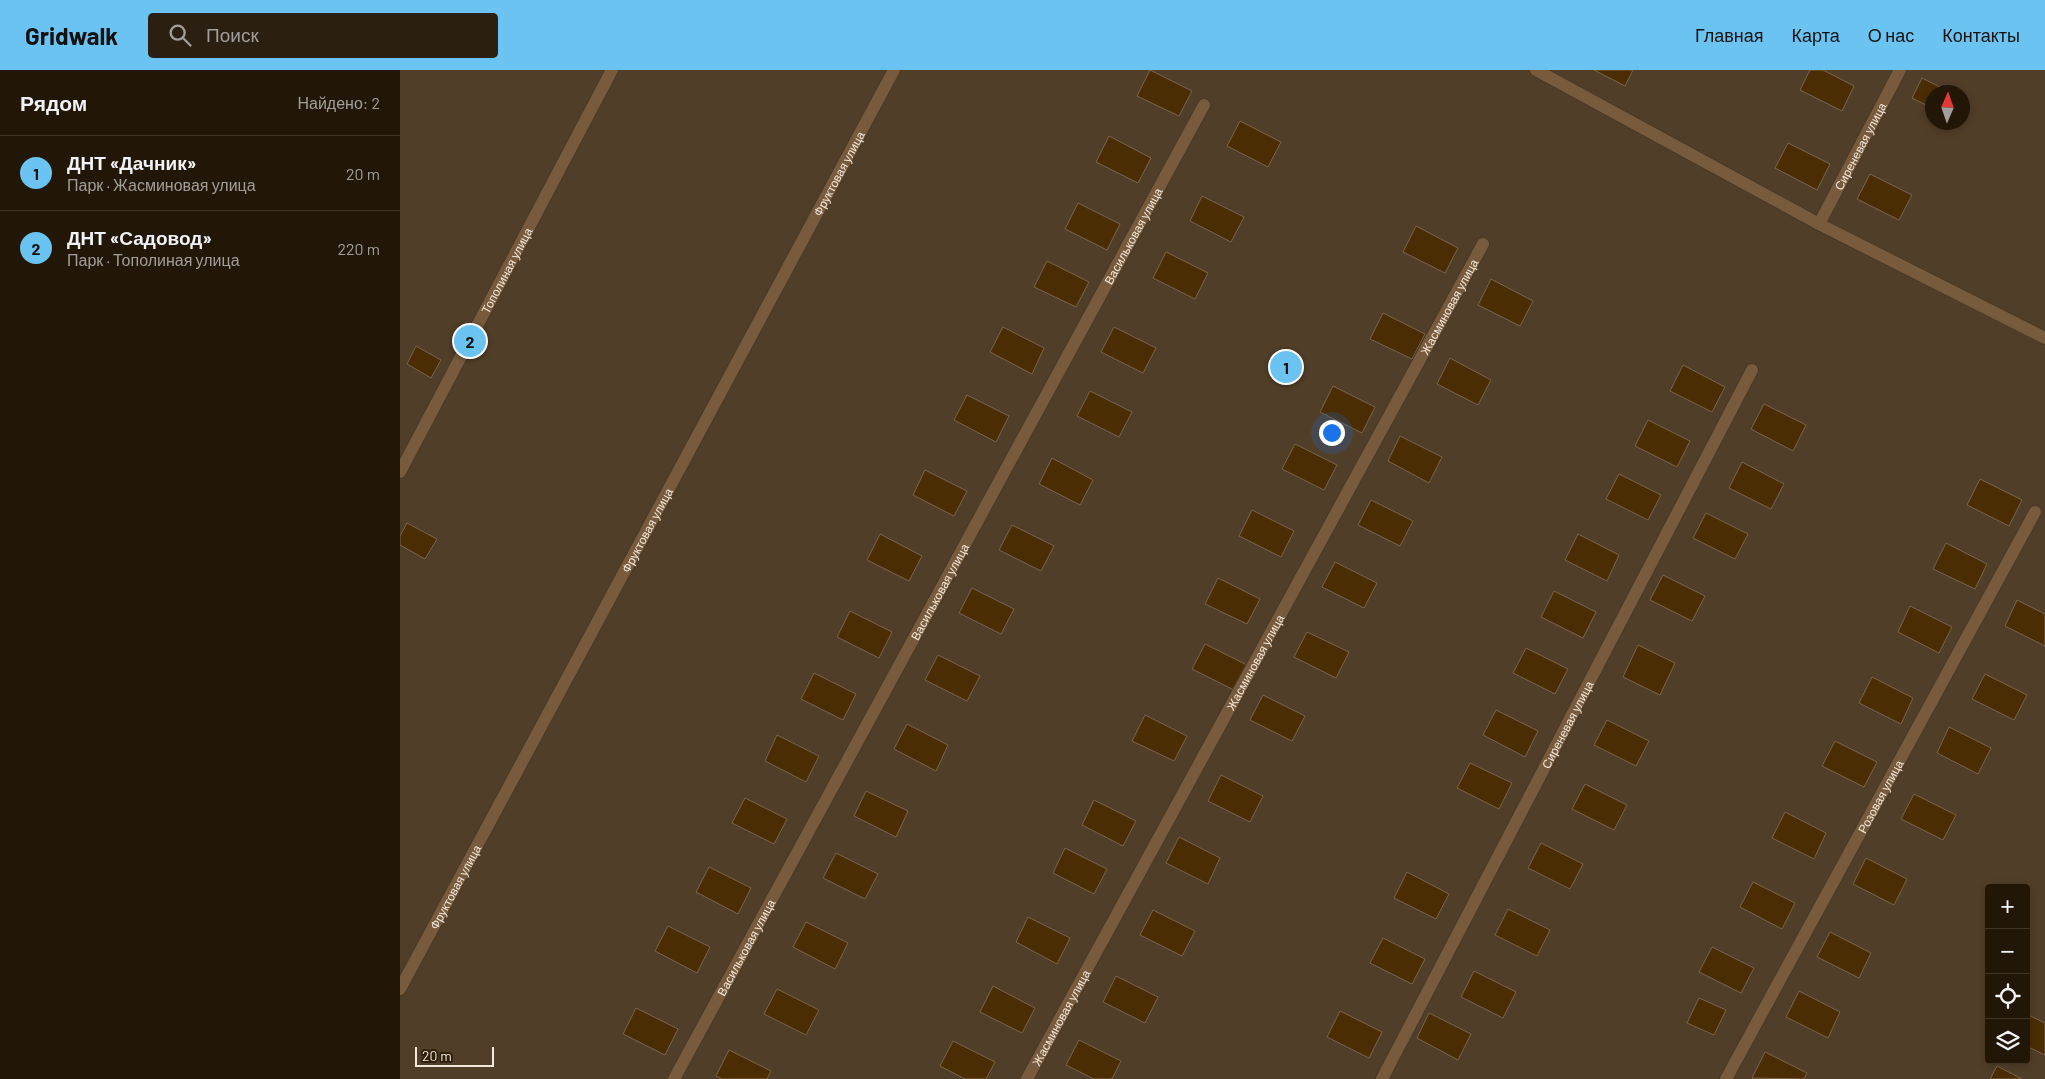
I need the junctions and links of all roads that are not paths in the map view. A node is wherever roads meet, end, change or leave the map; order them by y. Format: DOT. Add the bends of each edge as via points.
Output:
graph roads {
  1 [pos="612,70"];
  2 [pos="894,70"];
  3 [pos="1900,70"];
  4 [pos="1542,71"];
  5 [pos="1204,105"];
  6 [pos="1819,224"];
  7 [pos="1483,244"];
  8 [pos="2045,338"];
  9 [pos="1752,370"];
  10 [pos="400,472"];
  11 [pos="2035,512"];
  12 [pos="400,989"];
  13 [pos="674,1079"];
  14 [pos="1026,1079"];
  15 [pos="1382,1079"];
  16 [pos="1726,1079"];
  1 -- 10 [label="street, Тополиная улица"];
  2 -- 12 [label="street, Фруктовая улица"];
  3 -- 6 [label="street, Сиреневая улица"];
  4 -- 6 [label="street"];
  5 -- 13 [label="street, Васильковая улица"];
  6 -- 8 [label="street"];
  7 -- 14 [label="street, Жасминовая улица"];
  9 -- 15 [label="street, Сиреневая улица"];
  11 -- 16 [label="street, Розовая улица"];
}
